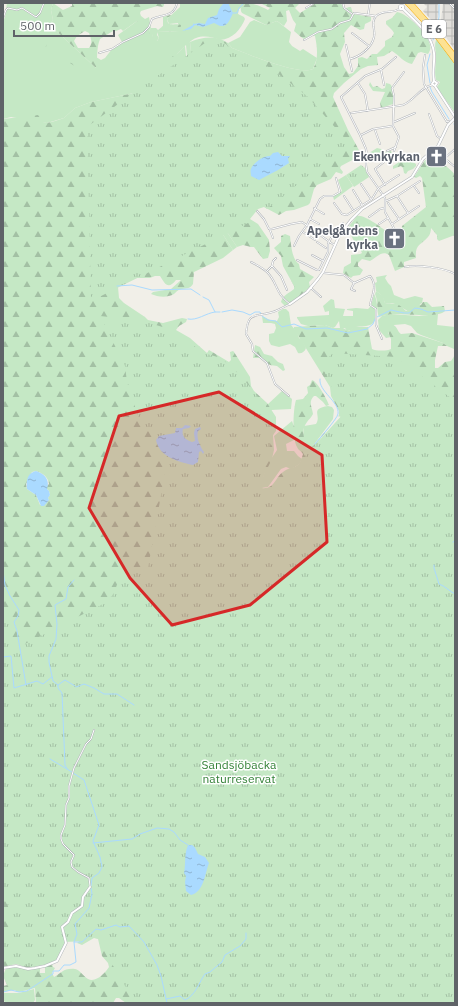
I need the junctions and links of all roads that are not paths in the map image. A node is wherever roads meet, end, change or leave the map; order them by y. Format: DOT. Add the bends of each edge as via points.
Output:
graph roads {
  1 [pos="44,3"];
  2 [pos="177,3"];
  3 [pos="314,3"];
  4 [pos="343,3"];
  5 [pos="370,3"];
  6 [pos="397,3"];
  7 [pos="407,3"];
  8 [pos="411,3"];
  9 [pos="449,3"];
  10 [pos="306,8"];
  11 [pos="401,8"];
  12 [pos="455,9"];
  13 [pos="353,14"];
  14 [pos="368,15"];
  15 [pos="376,16"];
  16 [pos="3,18"];
  17 [pos="352,33"];
  18 [pos="304,40"];
  19 [pos="346,45"];
  20 [pos="369,46"];
  21 [pos="99,53"];
  22 [pos="425,56"];
  23 [pos="455,56"];
  24 [pos="396,57"];
  25 [pos="350,59"];
  26 [pos="455,61"];
  27 [pos="381,69"];
  28 [pos="352,71"];
  29 [pos="404,72"];
  30 [pos="434,81"];
  31 [pos="357,82"];
  32 [pos="432,84"];
  33 [pos="384,85"];
  34 [pos="435,86"];
  35 [pos="426,87"];
  36 [pos="393,107"];
  37 [pos="368,111"];
  38 [pos="415,113"];
  39 [pos="350,114"];
  40 [pos="429,114"];
  41 [pos="455,118"];
  42 [pos="394,122"];
  43 [pos="450,122"];
  44 [pos="393,126"];
  45 [pos="375,129"];
  46 [pos="360,135"];
  47 [pos="442,139"];
  48 [pos="380,144"];
  49 [pos="396,147"];
  50 [pos="455,149"];
  51 [pos="388,151"];
  52 [pos="394,151"];
  53 [pos="367,155"];
  54 [pos="432,155"];
  55 [pos="366,158"];
  56 [pos="445,158"];
  57 [pos="384,162"];
  58 [pos="455,167"];
  59 [pos="399,175"];
  60 [pos="336,178"];
  61 [pos="420,181"];
  62 [pos="361,184"];
  63 [pos="385,184"];
  64 [pos="413,185"];
  65 [pos="378,189"];
  66 [pos="353,190"];
  67 [pos="419,193"];
  68 [pos="344,196"];
  69 [pos="383,196"];
  70 [pos="397,196"];
  71 [pos="372,199"];
  72 [pos="385,200"];
  73 [pos="334,203"];
  74 [pos="388,203"];
  75 [pos="363,205"];
  76 [pos="419,206"];
  77 [pos="314,208"];
  78 [pos="385,208"];
  79 [pos="257,211"];
  80 [pos="354,211"];
  81 [pos="324,214"];
  82 [pos="409,214"];
  83 [pos="369,217"];
  84 [pos="388,218"];
  85 [pos="310,219"];
  86 [pos="399,220"];
  87 [pos="343,223"];
  88 [pos="319,224"];
  89 [pos="379,224"];
  90 [pos="392,224"];
  91 [pos="307,225"];
  92 [pos="394,228"];
  93 [pos="270,229"];
  94 [pos="327,230"];
  95 [pos="302,231"];
  96 [pos="389,232"];
  97 [pos="399,234"];
  98 [pos="334,236"];
  99 [pos="273,238"];
  100 [pos="329,241"];
  101 [pos="335,245"];
  102 [pos="294,246"];
  103 [pos="328,248"];
  104 [pos="312,255"];
  105 [pos="276,258"];
  106 [pos="297,260"];
  107 [pos="323,261"];
  108 [pos="251,262"];
  109 [pos="272,266"];
  110 [pos="405,267"];
  111 [pos="266,272"];
  112 [pos="323,272"];
  113 [pos="455,274"];
  114 [pos="354,283"];
  115 [pos="311,288"];
  116 [pos="287,290"];
  117 [pos="355,291"];
  118 [pos="321,297"];
  119 [pos="290,304"];
  120 [pos="382,339"];
  121 [pos="289,396"];
  122 [pos="94,730"];
  123 [pos="90,887"];
  124 [pos="3,968"];
  1 -- 16 [label="street" via="36,17 22,8 8,8"];
  2 -- 21 [label="street" via="171,13 152,19 149,27 142,33"];
  3 -- 10 [label="street"];
  4 -- 13 [label="street" via="344,8"];
  5 -- 14 [label="street"];
  6 -- 11 [label="street"];
  7 -- 26 [label="highway, E 6"];
  8 -- 23 [label="highway, E 6"];
  9 -- 12 [label="street"];
  11 -- 15 [label="street"];
  11 -- 30 [label="street" via="422,28 431,43 434,53"];
  13 -- 14 [label="street"];
  13 -- 18 [label="street" via="350,20"];
  14 -- 15 [label="street"];
  15 -- 20 [label="street" via="373,22 375,37"];
  17 -- 20 [label="street"];
  19 -- 25 [label="street"];
  20 -- 25 [label="street" via="362,55"];
  22 -- 35 [label="street" via="423,71"];
  24 -- 27 [label="street"];
  25 -- 28 [label="street"];
  27 -- 31 [label="street"];
  27 -- 33 [label="street"];
  29 -- 36 [label="street" via="392,87"];
  30 -- 32 [label="street"];
  30 -- 34 [label="street" via="437,83"];
  31 -- 37 [label="street" via="365,94"];
  31 -- 39 [label="street" via="341,96"];
  32 -- 34 [label="street"];
  32 -- 35 [label="street"];
  34 -- 41 [label="street"];
  35 -- 36 [label="street" via="407,103"];
  35 -- 43 [label="street" via="447,122"];
  36 -- 37 [label="street"];
  36 -- 42 [label="street"];
  37 -- 39 [label="street"];
  38 -- 42 [label="street"];
  39 -- 46 [label="street"];
  40 -- 47 [label="street" via="437,136"];
  41 -- 43 [label="street"];
  42 -- 44 [label="street"];
  43 -- 47 [label="street"];
  44 -- 45 [label="street"];
  44 -- 49 [label="street" via="398,136"];
  45 -- 46 [label="street"];
  45 -- 48 [label="street"];
  46 -- 53 [label="street"];
  47 -- 69 [label="street" via="423,159 412,176"];
  49 -- 51 [label="street"];
  49 -- 52 [label="street"];
  50 -- 56 [label="street"];
  54 -- 56 [label="street" via="437,152"];
  55 -- 65 [label="street" via="367,170"];
  56 -- 58 [label="street"];
  57 -- 63 [label="street" via="374,169"];
  59 -- 63 [label="street"];
  60 -- 77 [label="street" via="340,192 333,196 321,197"];
  61 -- 64 [label="street"];
  62 -- 71 [label="street"];
  63 -- 65 [label="street"];
  64 -- 67 [label="street"];
  64 -- 70 [label="street"];
  65 -- 69 [label="street"];
  65 -- 71 [label="street"];
  66 -- 75 [label="street"];
  68 -- 80 [label="street"];
  69 -- 72 [label="street"];
  69 -- 101 [label="street" via="353,217"];
  70 -- 72 [label="street"];
  70 -- 82 [label="street"];
  71 -- 75 [label="street"];
  72 -- 78 [label="street"];
  73 -- 80 [label="street" via="344,215"];
  74 -- 86 [label="street"];
  75 -- 80 [label="street"];
  76 -- 82 [label="street"];
  77 -- 81 [label="street"];
  77 -- 85 [label="street"];
  78 -- 83 [label="street"];
  78 -- 84 [label="street"];
  79 -- 93 [label="street"];
  82 -- 86 [label="street"];
  84 -- 89 [label="street"];
  84 -- 90 [label="street"];
  85 -- 88 [label="street"];
  85 -- 91 [label="street"];
  86 -- 90 [label="street"];
  87 -- 98 [label="street"];
  90 -- 92 [label="street"];
  91 -- 93 [label="street" via="299,222"];
  91 -- 95 [label="street"];
  91 -- 100 [label="street"];
  92 -- 96 [label="street"];
  92 -- 97 [label="street"];
  93 -- 99 [label="street"];
  94 -- 98 [label="street"];
  95 -- 102 [label="street"];
  95 -- 103 [label="street"];
  98 -- 100 [label="street"];
  100 -- 101 [label="street"];
  100 -- 103 [label="street"];
  101 -- 112 [label="street"];
  103 -- 107 [label="street"];
  104 -- 107 [label="street"];
  105 -- 109 [label="street"];
  106 -- 107 [label="street" via="318,270"];
  108 -- 111 [label="street"];
  109 -- 111 [label="street"];
  109 -- 116 [label="street" via="281,276"];
  110 -- 113 [label="street" via="431,268"];
  111 -- 119 [label="street" via="280,295"];
  112 -- 114 [label="street" via="344,275"];
  112 -- 115 [label="street"];
  114 -- 117 [label="street" via="351,289"];
  114 -- 120 [label="street" via="370,276 372,279 375,287 370,305 376,309 376,324"];
  115 -- 118 [label="street"];
  115 -- 119 [label="street"];
  119 -- 121 [label="street" via="272,313 251,317 246,333 253,351 267,363 275,384"];
  122 -- 123 [label="street" via="75,766 69,786 61,839 64,847 74,855 72,867 89,878"];
  123 -- 124 [label="street" via="83,897 82,906 72,913 62,927 66,942 58,960 35,968"];
}
